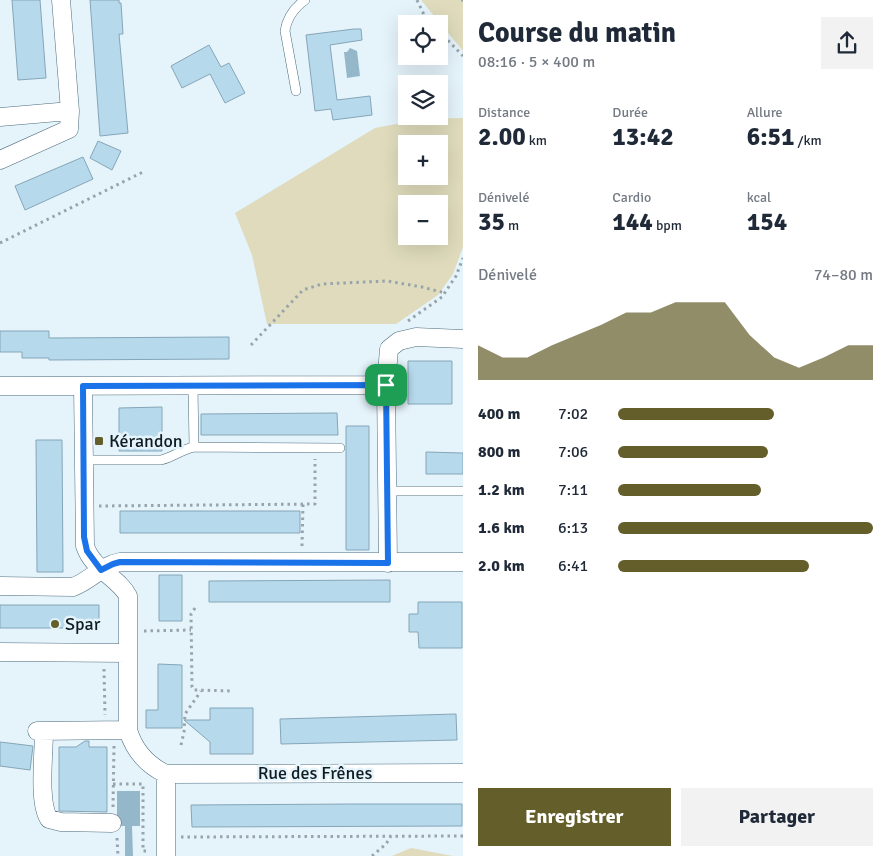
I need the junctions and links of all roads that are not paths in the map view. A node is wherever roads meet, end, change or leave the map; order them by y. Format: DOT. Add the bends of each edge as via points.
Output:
graph roads {
  1 [pos="61,0"];
  2 [pos="305,0"];
  3 [pos="296,91"];
  4 [pos="70,111"];
  5 [pos="0,117"];
  6 [pos="0,160"];
  7 [pos="463,339"];
  8 [pos="386,385"];
  9 [pos="0,386"];
  10 [pos="83,386"];
  11 [pos="193,386"];
  12 [pos="194,447"];
  13 [pos="340,448"];
  14 [pos="83,460"];
  15 [pos="387,491"];
  16 [pos="463,491"];
  17 [pos="463,562"];
  18 [pos="388,563"];
  19 [pos="101,570"];
  20 [pos="0,586"];
  21 [pos="0,652"];
  22 [pos="128,653"];
  23 [pos="123,726"];
  24 [pos="463,772"];
  25 [pos="166,774"];
  26 [pos="112,823"];
  27 [pos="166,848"];
  1 -- 4 [label="street"];
  2 -- 3 [label="lane" via="286,22"];
  4 -- 5 [label="street"];
  4 -- 6 [label="street" via="69,129"];
  7 -- 8 [label="street" via="416,337 399,341 389,349"];
  8 -- 11 [label="street"];
  8 -- 15 [label="street"];
  9 -- 10 [label="street"];
  10 -- 11 [label="street"];
  10 -- 14 [label="street"];
  11 -- 12 [label="lane"];
  12 -- 13 [label="lane"];
  12 -- 14 [label="lane" via="161,460"];
  14 -- 19 [label="street" via="85,546"];
  15 -- 16 [label="lane"];
  15 -- 18 [label="street"];
  17 -- 18 [label="street"];
  18 -- 19 [label="street" via="120,562"];
  19 -- 20 [label="street" via="73,587"];
  19 -- 22 [label="street" via="128,596"];
  21 -- 22 [label="street"];
  22 -- 23 [label="street"];
  23 -- 25 [label="street" via="146,761"];
  23 -- 26 [label="street" via="41,731 43,798 49,819"];
  24 -- 25 [label="street, Rue des Frênes"];
  25 -- 27 [label="street"];
}
